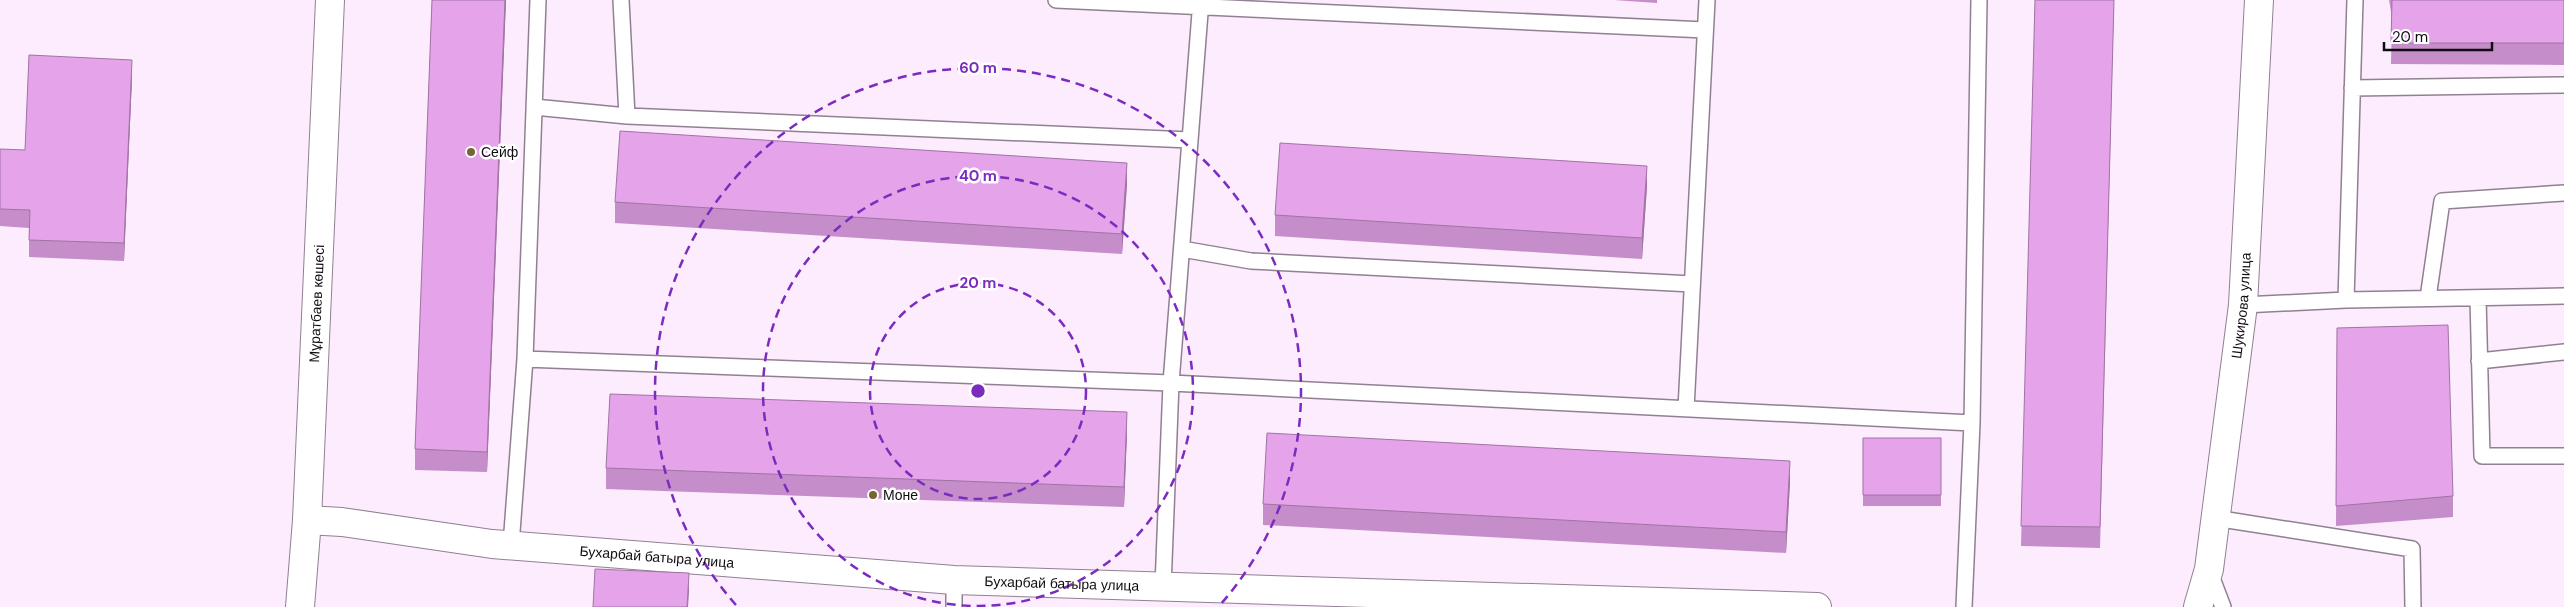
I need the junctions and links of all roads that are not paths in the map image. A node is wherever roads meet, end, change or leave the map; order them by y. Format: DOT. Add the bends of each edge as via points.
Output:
graph roads {
  1 [pos="330,0"];
  2 [pos="538,0"];
  3 [pos="621,0"];
  4 [pos="1056,0"];
  5 [pos="1707,0"];
  6 [pos="1979,0"];
  7 [pos="2259,0"];
  8 [pos="2354,0"];
  9 [pos="1200,4"];
  10 [pos="1705,30"];
  11 [pos="2564,85"];
  12 [pos="2352,88"];
  13 [pos="534,107"];
  14 [pos="628,116"];
  15 [pos="1190,140"];
  16 [pos="2564,193"];
  17 [pos="1182,249"];
  18 [pos="1692,284"];
  19 [pos="2564,296"];
  20 [pos="2428,298"];
  21 [pos="2478,298"];
  22 [pos="2346,300"];
  23 [pos="2243,305"];
  24 [pos="2564,352"];
  25 [pos="526,359"];
  26 [pos="2480,361"];
  27 [pos="1171,383"];
  28 [pos="1686,409"];
  29 [pos="1972,422"];
  30 [pos="2564,456"];
  31 [pos="2215,518"];
  32 [pos="307,520"];
  33 [pos="511,545"];
  34 [pos="2209,569"];
  35 [pos="954,580"];
  36 [pos="1163,587"];
  37 [pos="300,607"];
  38 [pos="954,607"];
  39 [pos="1817,607"];
  40 [pos="1964,607"];
  41 [pos="2198,607"];
  42 [pos="2223,607"];
  43 [pos="2413,607"];
  1 -- 32 [label="street, Мұратбаев көшесі"];
  2 -- 13 [label="lane"];
  3 -- 14 [label="lane"];
  4 -- 9 [label="lane"];
  5 -- 10 [label="lane"];
  6 -- 29 [label="lane"];
  7 -- 23 [label="street, Шукирова улица"];
  8 -- 12 [label="lane"];
  9 -- 10 [label="lane"];
  9 -- 15 [label="lane"];
  10 -- 18 [label="lane"];
  11 -- 12 [label="lane"];
  12 -- 22 [label="lane"];
  13 -- 14 [label="lane"];
  13 -- 25 [label="lane"];
  14 -- 15 [label="lane"];
  15 -- 17 [label="lane"];
  16 -- 20 [label="lane" via="2442,201"];
  17 -- 18 [label="lane" via="1252,261"];
  17 -- 27 [label="lane"];
  18 -- 28 [label="lane"];
  19 -- 21 [label="lane"];
  20 -- 21 [label="lane"];
  20 -- 22 [label="lane"];
  21 -- 26 [label="lane"];
  22 -- 23 [label="lane"];
  23 -- 31 [label="street, Шукирова улица"];
  24 -- 26 [label="lane"];
  25 -- 27 [label="lane"];
  25 -- 33 [label="lane"];
  26 -- 30 [label="lane" via="2482,456"];
  27 -- 28 [label="lane"];
  27 -- 36 [label="lane"];
  28 -- 29 [label="lane"];
  29 -- 40 [label="lane"];
  31 -- 34 [label="street, Шукирова улица"];
  31 -- 43 [label="lane" via="2412,549"];
  32 -- 33 [label="street, Бухарбай батыра улица"];
  32 -- 37 [label="street, Мұратбаев көшесі"];
  33 -- 35 [label="street, Бухарбай батыра улица"];
  34 -- 41 [label="street, Шукирова улица"];
  34 -- 42 [label="lane"];
  35 -- 36 [label="street, Бухарбай батыра улица"];
  35 -- 38 [label="lane"];
  36 -- 39 [label="street, Бухарбай батыра улица"];
}
